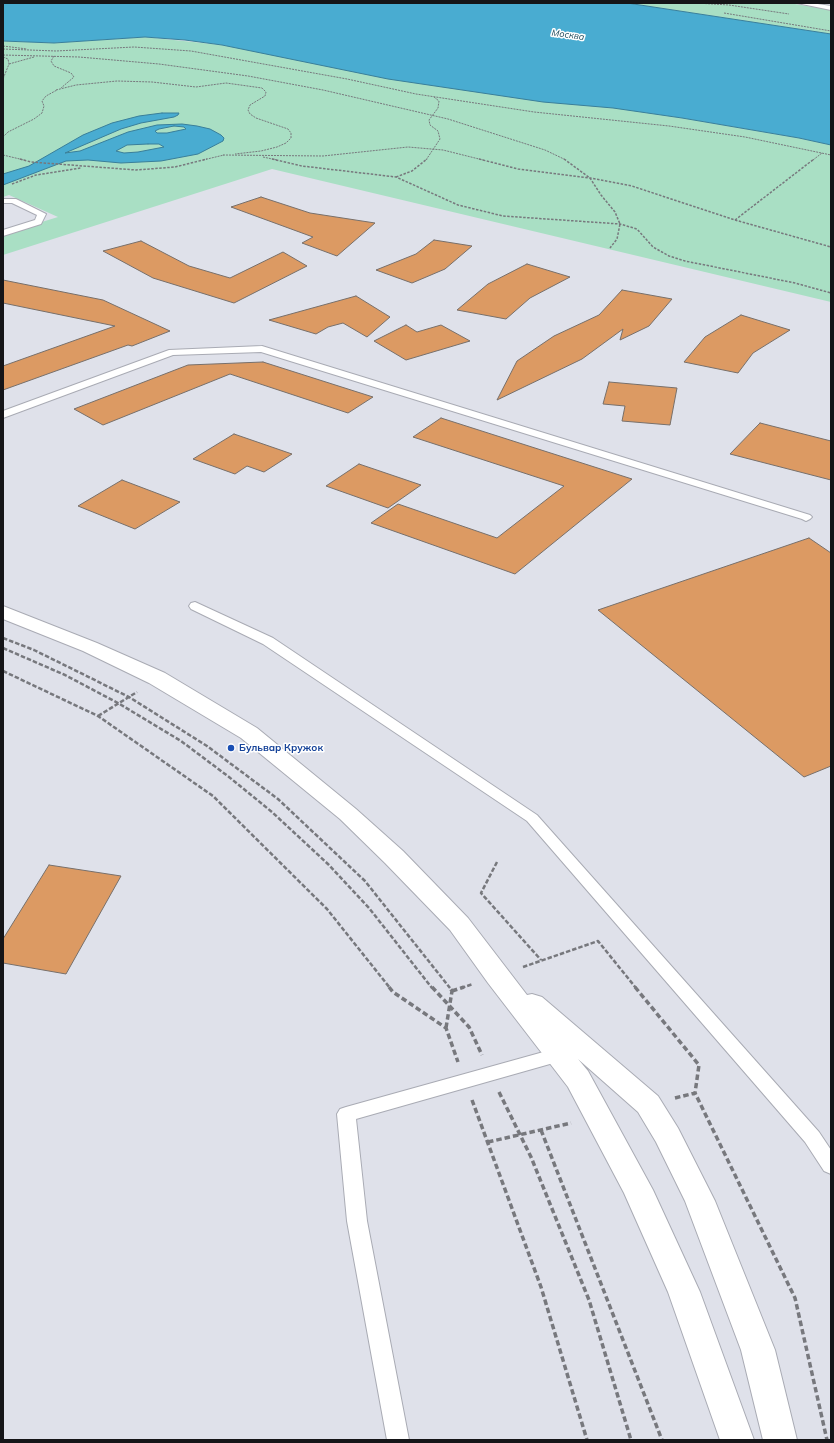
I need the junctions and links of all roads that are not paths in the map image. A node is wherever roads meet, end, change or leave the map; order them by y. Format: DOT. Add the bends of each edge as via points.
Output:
graph roads {
  1 [pos="800,3"];
  2 [pos="831,8"];
  3 [pos="3,201"];
  4 [pos="3,233"];
  5 [pos="3,415"];
  6 [pos="806,517"];
  7 [pos="194,606"];
  8 [pos="3,612"];
  9 [pos="572,1051"];
  10 [pos="831,1166"];
  11 [pos="398,1440"];
  12 [pos="737,1440"];
  13 [pos="780,1440"];
  1 -- 2 [label="lane"];
  3 -- 4 [label="lane" via="13,201 42,214 38,222"];
  5 -- 6 [label="lane" via="172,352 262,349"];
  7 -- 10 [label="lane" via="268,641 532,818 812,1137"];
  8 -- 9 [label="street" via="90,647 157,678 249,733 348,814 394,857 459,924 497,976"];
  9 -- 11 [label="lane" via="346,1114 357,1221"];
  9 -- 12 [label="street" via="578,1079 638,1190 684,1292"];
  9 -- 13 [label="street" via="648,1104 668,1136 700,1201 758,1350"];
}
